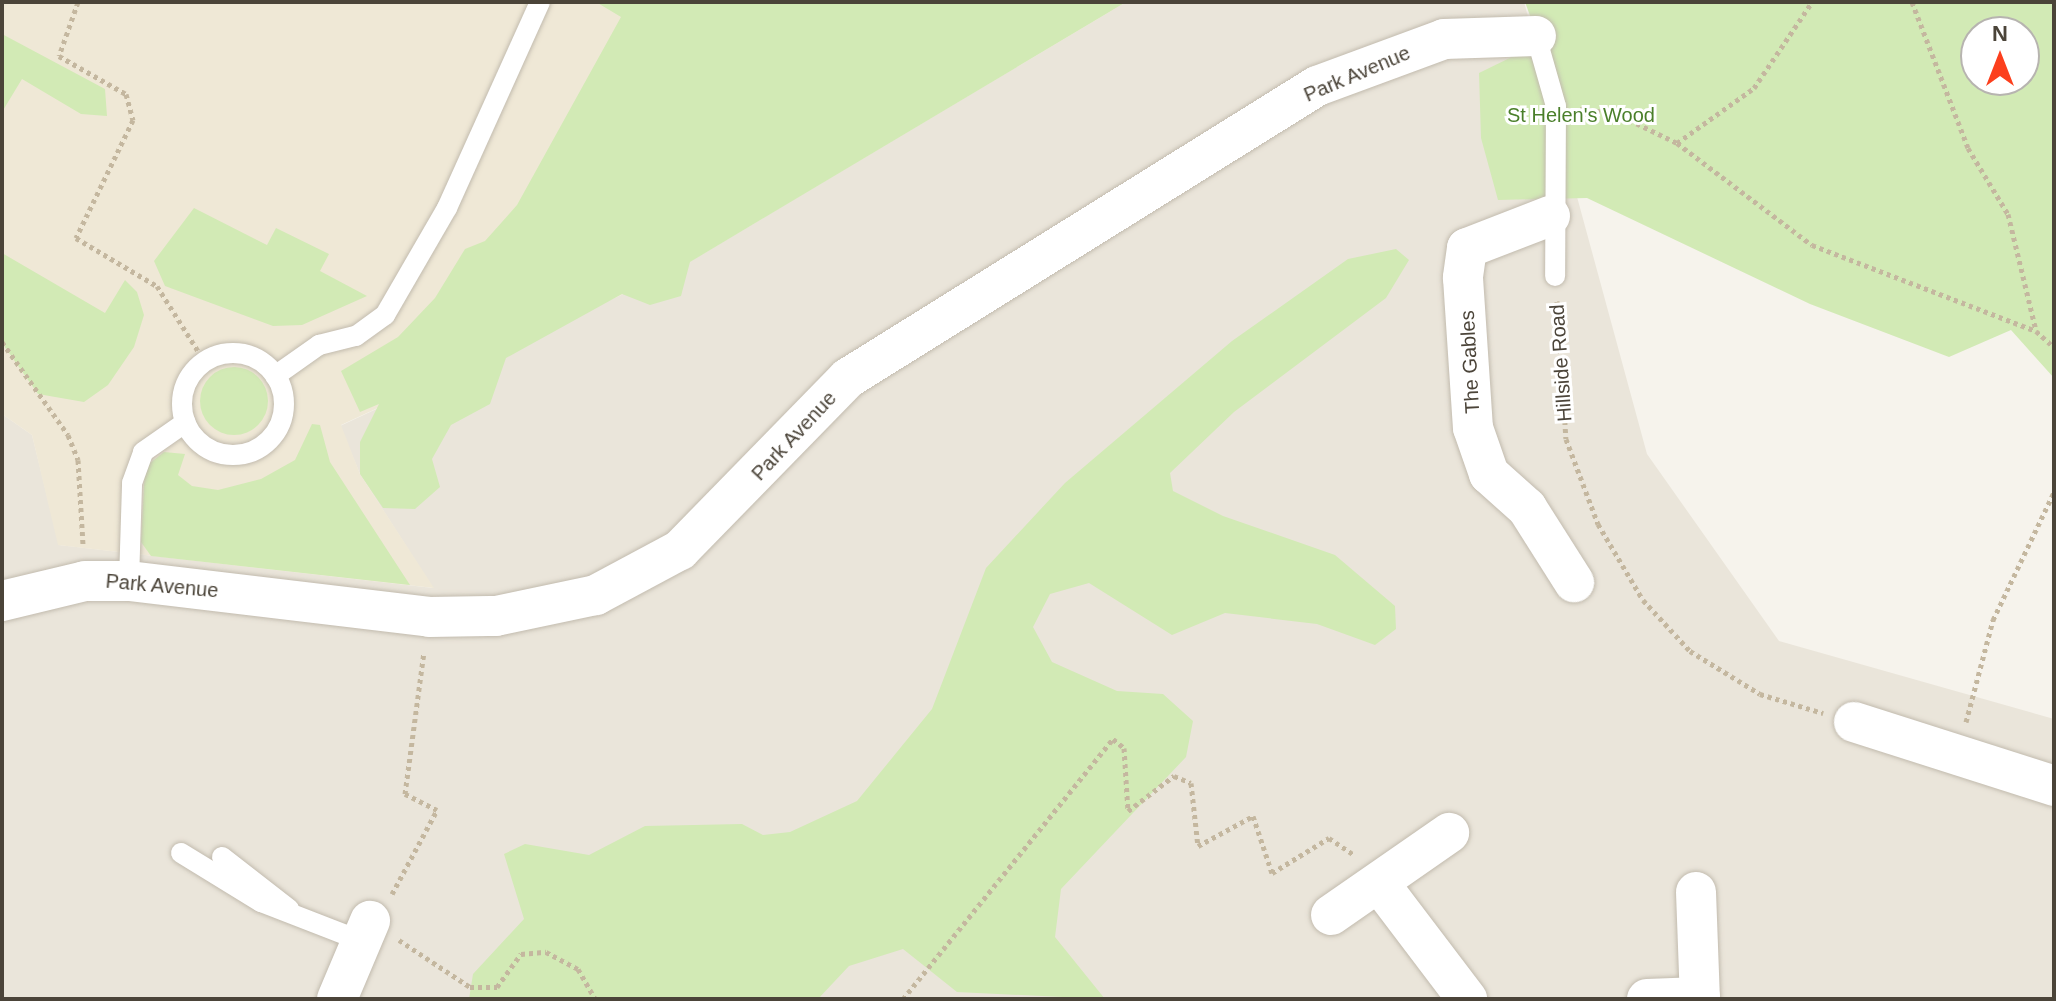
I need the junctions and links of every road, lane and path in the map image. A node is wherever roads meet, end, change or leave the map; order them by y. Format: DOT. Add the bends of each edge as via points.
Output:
graph roads {
  1 [pos="78,2"];
  2 [pos="540,2"];
  3 [pos="1812,2"];
  4 [pos="1912,2"];
  5 [pos="1536,36"];
  6 [pos="1556,106"];
  7 [pos="1677,143"];
  8 [pos="1550,216"];
  9 [pos="1555,276"];
  10 [pos="2036,331"];
  11 [pos="2,342"];
  12 [pos="2054,347"];
  13 [pos="205,362"];
  14 [pos="275,376"];
  15 [pos="186,422"];
  16 [pos="2054,492"];
  17 [pos="85,581"];
  18 [pos="129,581"];
  19 [pos="1574,582"];
  20 [pos="2,601"];
  21 [pos="429,617"];
  22 [pos="1854,722"];
  23 [pos="1958,750"];
  24 [pos="2054,786"];
  25 [pos="1449,833"];
  26 [pos="181,853"];
  27 [pos="222,857"];
  28 [pos="1379,883"];
  29 [pos="1696,892"];
  30 [pos="289,909"];
  31 [pos="1331,915"];
  32 [pos="364,930"];
  33 [pos="1700,998"];
  34 [pos="337,999"];
  35 [pos="595,999"];
  36 [pos="903,999"];
  37 [pos="1467,999"];
  38 [pos="1647,999"];
  1 -- 13 [label="path" via="59,56 126,94 133,120 76,238 157,286"];
  2 -- 14 [label="lane" via="447,208 385,315 356,336 319,345"];
  3 -- 7 [label="path" via="1754,88"];
  4 -- 10 [label="path" via="1968,148 2008,214"];
  5 -- 6 [label="lane, Hillside Road"];
  5 -- 21 [label="street, Park Avenue" via="1444,39 1317,86 848,378 735,501 652,565 596,595 496,616"];
  6 -- 7 [label="path" via="1615,113"];
  6 -- 8 [label="lane, Hillside Road"];
  7 -- 10 [label="path" via="1812,245"];
  8 -- 9 [label="lane, Hillside Road"];
  8 -- 19 [label="street, The Gables" via="1467,248 1463,278 1473,428 1489,474 1527,508"];
  9 -- 22 [label="path, Hillside Road" via="1566,439 1598,524 1643,600 1690,651 1760,694"];
  10 -- 12 [label="path"];
  11 -- 17 [label="path" via="68,435 78,460"];
  13 -- 14 [label="lane" via="241,353"];
  13 -- 15 [label="lane" via="187,380"];
  14 -- 15 [label="lane" via="283,417 263,446 247,453 213,451"];
  15 -- 18 [label="lane" via="143,452 132,483"];
  16 -- 23 [label="path" via="1993,620"];
  17 -- 18 [label="street, Park Avenue"];
  17 -- 20 [label="street, Park Avenue"];
  18 -- 21 [label="street, Park Avenue"];
  21 -- 32 [label="path" via="405,794 437,810 397,889"];
  22 -- 23 [label="street"];
  23 -- 24 [label="street"];
  25 -- 28 [label="street"];
  26 -- 30 [label="lane" via="261,902"];
  27 -- 30 [label="lane"];
  28 -- 31 [label="street"];
  28 -- 36 [label="path" via="1339,840 1329,838 1272,873 1253,816 1198,846 1191,783 1183,775 1128,811 1124,748 1113,739"];
  28 -- 37 [label="street"];
  29 -- 33 [label="street"];
  30 -- 32 [label="lane"];
  32 -- 34 [label="street"];
  32 -- 35 [label="path" via="470,987 497,987 521,954 546,952 578,969"];
  33 -- 38 [label="street"];
}
